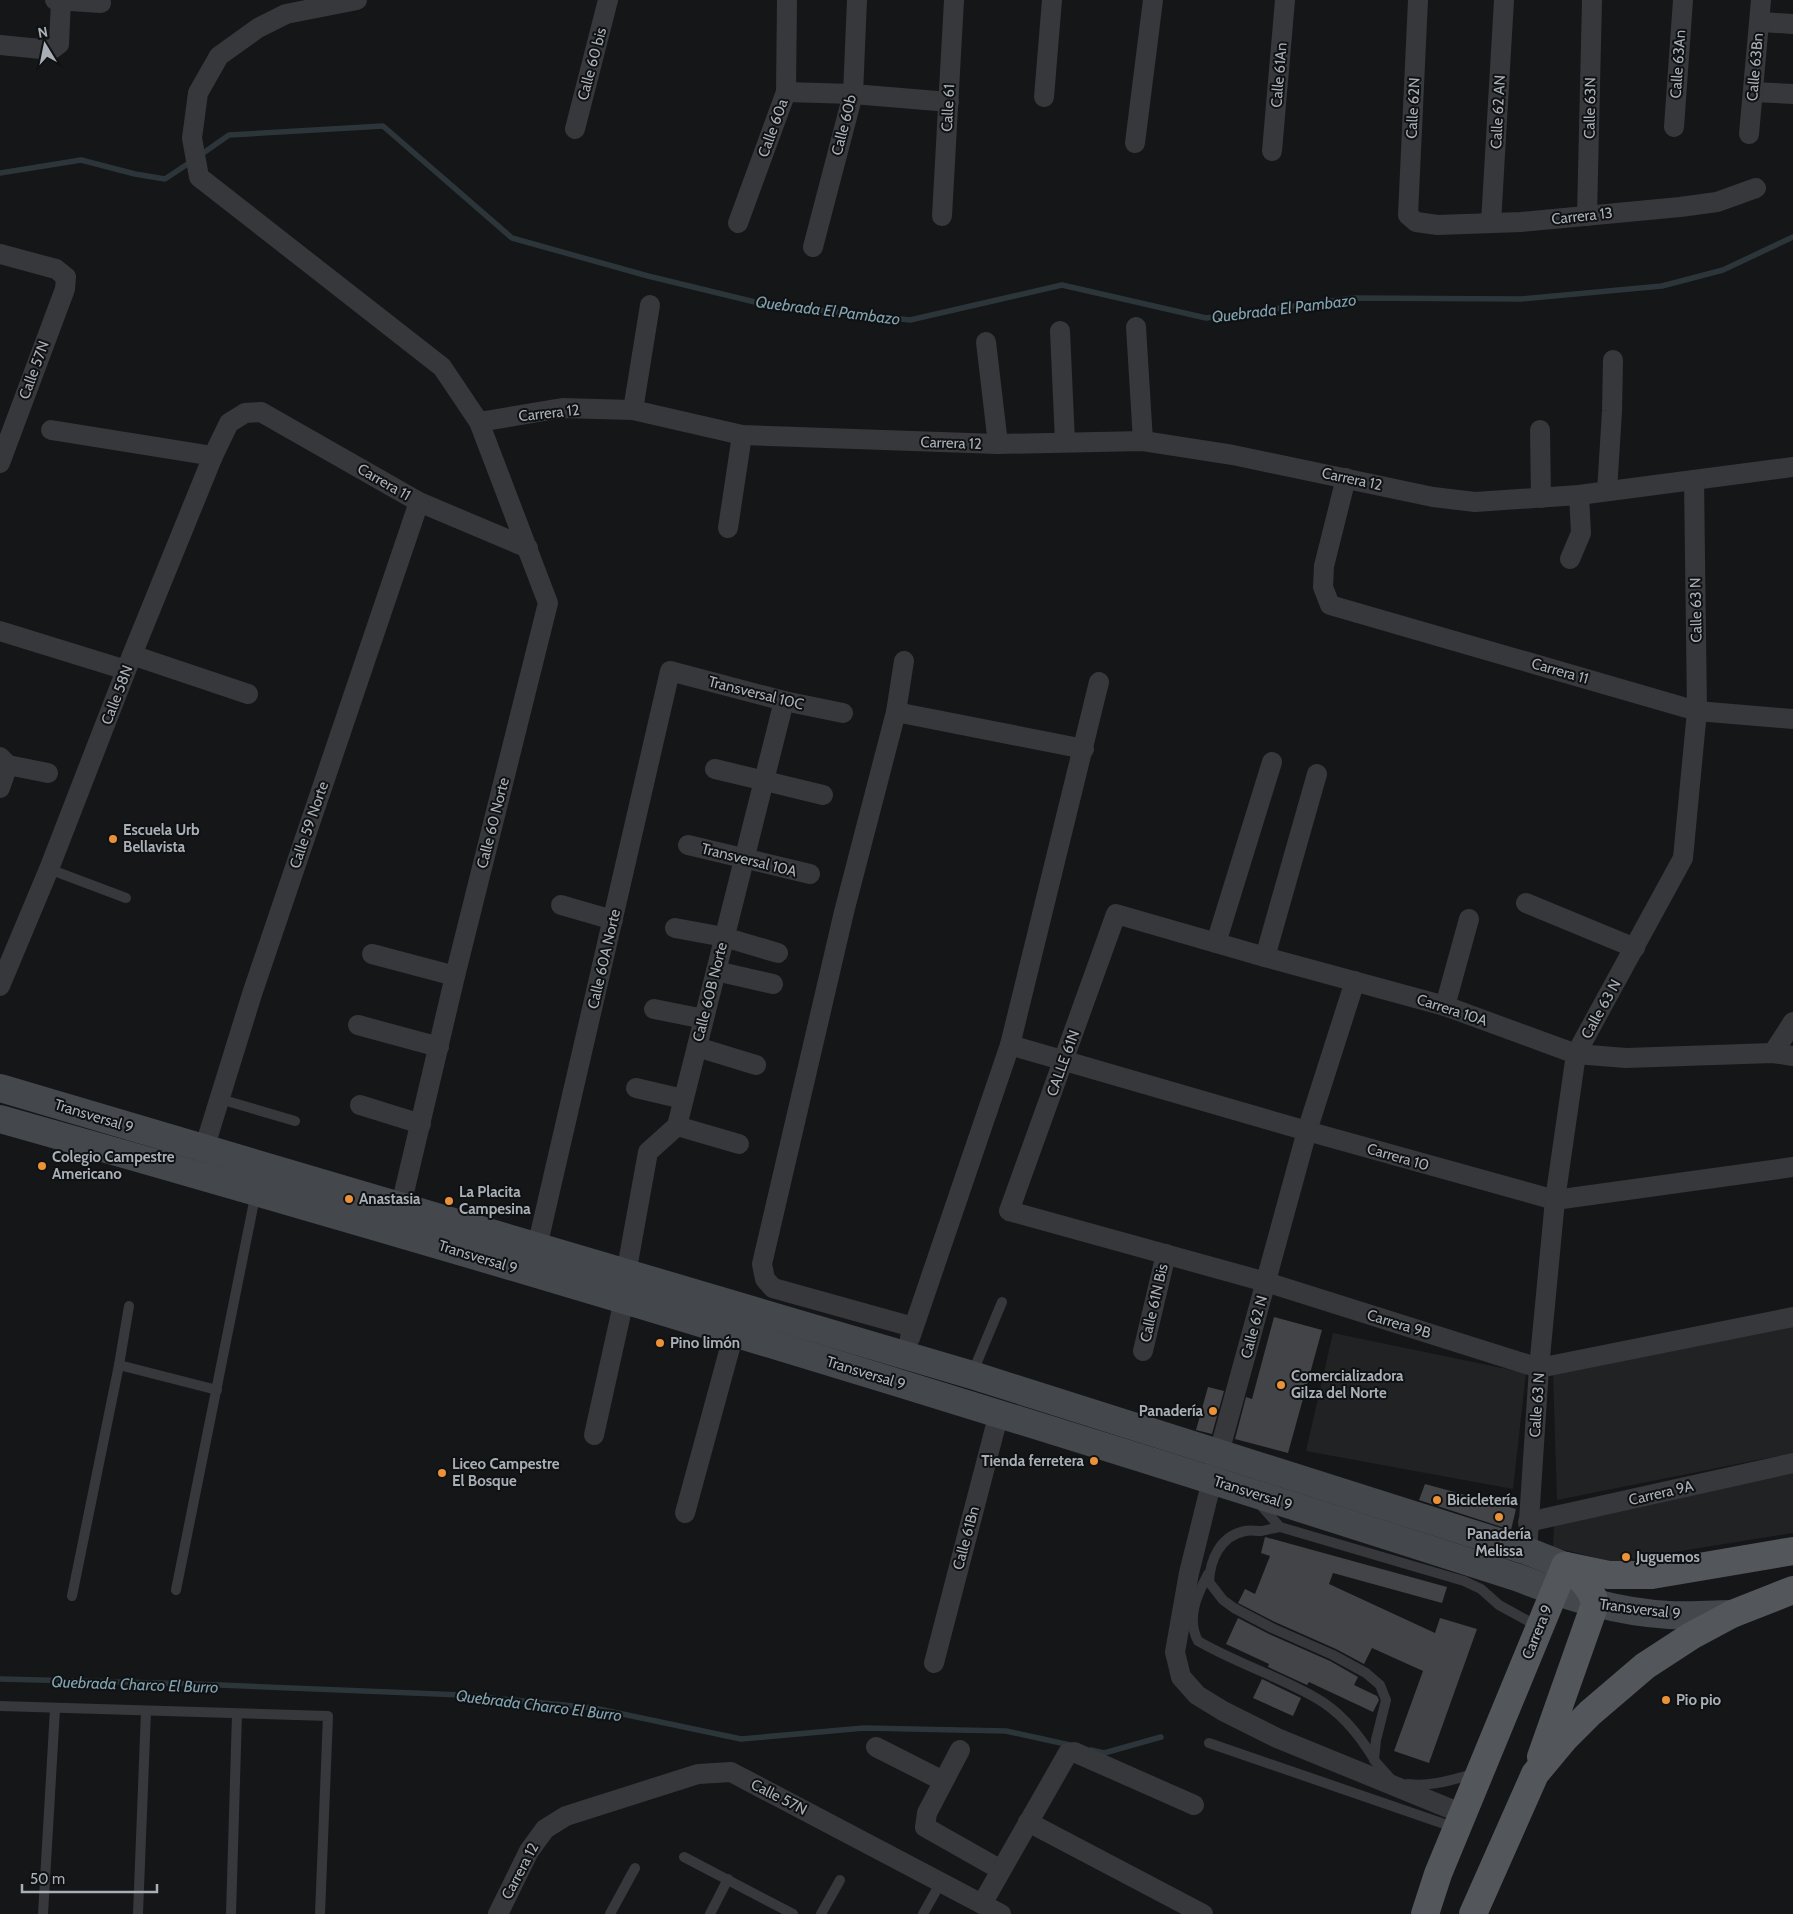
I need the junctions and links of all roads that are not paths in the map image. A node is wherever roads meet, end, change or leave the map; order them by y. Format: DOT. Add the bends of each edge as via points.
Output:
graph roads {
  1 [pos="59,0"];
  2 [pos="357,0"];
  3 [pos="608,0"];
  4 [pos="787,0"];
  5 [pos="856,0"];
  6 [pos="954,0"];
  7 [pos="1052,0"];
  8 [pos="1152,0"];
  9 [pos="1285,0"];
  10 [pos="1418,0"];
  11 [pos="1504,0"];
  12 [pos="1592,0"];
  13 [pos="1683,0"];
  14 [pos="1761,0"];
  15 [pos="101,3"];
  16 [pos="1760,22"];
  17 [pos="1793,24"];
  18 [pos="0,45"];
  19 [pos="786,92"];
  20 [pos="1753,92"];
  21 [pos="853,94"];
  22 [pos="1793,94"];
  23 [pos="1044,97"];
  24 [pos="949,102"];
  25 [pos="1674,127"];
  26 [pos="575,128"];
  27 [pos="1749,134"];
  28 [pos="1135,143"];
  29 [pos="1272,151"];
  30 [pos="1756,188"];
  31 [pos="942,216"];
  32 [pos="1408,216"];
  33 [pos="1587,216"];
  34 [pos="738,223"];
  35 [pos="1491,223"];
  36 [pos="813,247"];
  37 [pos="0,254"];
  38 [pos="650,305"];
  39 [pos="1136,327"];
  40 [pos="1060,331"];
  41 [pos="986,342"];
  42 [pos="1613,360"];
  43 [pos="633,410"];
  44 [pos="245,413"];
  45 [pos="479,422"];
  46 [pos="51,430"];
  47 [pos="1540,430"];
  48 [pos="742,435"];
  49 [pos="1142,441"];
  50 [pos="1065,442"];
  51 [pos="998,444"];
  52 [pos="2,453"];
  53 [pos="213,456"];
  54 [pos="1793,467"];
  55 [pos="1346,478"];
  56 [pos="1694,480"];
  57 [pos="1607,491"];
  58 [pos="1579,495"];
  59 [pos="1541,498"];
  60 [pos="419,502"];
  61 [pos="728,528"];
  62 [pos="528,548"];
  63 [pos="1570,559"];
  64 [pos="0,631"];
  65 [pos="904,661"];
  66 [pos="129,663"];
  67 [pos="670,671"];
  68 [pos="1099,682"];
  69 [pos="248,694"];
  70 [pos="784,701"];
  71 [pos="1697,711"];
  72 [pos="896,712"];
  73 [pos="843,713"];
  74 [pos="1793,719"];
  75 [pos="1084,749"];
  76 [pos="4,761"];
  77 [pos="1272,762"];
  78 [pos="714,769"];
  79 [pos="48,773"];
  80 [pos="1316,774"];
  81 [pos="764,781"];
  82 [pos="0,788"];
  83 [pos="823,795"];
  84 [pos="688,845"];
  85 [pos="744,859"];
  86 [pos="49,869"];
  87 [pos="810,874"];
  88 [pos="126,898"];
  89 [pos="1526,904"];
  90 [pos="561,906"];
  91 [pos="1116,914"];
  92 [pos="1469,919"];
  93 [pos="614,920"];
  94 [pos="676,928"];
  95 [pos="724,937"];
  96 [pos="1216,943"];
  97 [pos="1634,948"];
  98 [pos="778,953"];
  99 [pos="372,954"];
  100 [pos="1264,957"];
  101 [pos="716,970"];
  102 [pos="455,976"];
  103 [pos="1355,981"];
  104 [pos="773,984"];
  105 [pos="0,986"];
  106 [pos="1445,1006"];
  107 [pos="654,1009"];
  108 [pos="704,1018"];
  109 [pos="1793,1022"];
  110 [pos="358,1025"];
  111 [pos="1010,1044"];
  112 [pos="439,1047"];
  113 [pos="696,1047"];
  114 [pos="1773,1053"];
  115 [pos="1576,1054"];
  116 [pos="1793,1056"];
  117 [pos="1064,1060"];
  118 [pos="756,1065"];
  119 [pos="0,1088"];
  120 [pos="636,1088"];
  121 [pos="220,1099"];
  122 [pos="683,1099"];
  123 [pos="360,1105"];
  124 [pos="0,1119"];
  125 [pos="295,1121"];
  126 [pos="421,1124"];
  127 [pos="677,1126"];
  128 [pos="1307,1131"];
  129 [pos="738,1144"];
  130 [pos="204,1149"];
  131 [pos="1793,1166"];
  132 [pos="256,1191"];
  133 [pos="1555,1200"];
  134 [pos="1009,1211"];
  135 [pos="398,1220"];
  136 [pos="537,1247"];
  137 [pos="1166,1254"];
  138 [pos="1266,1282"];
  139 [pos="625,1287"];
  140 [pos="1002,1302"];
  141 [pos="129,1306"];
  142 [pos="1793,1317"];
  143 [pos="913,1327"];
  144 [pos="734,1333"];
  145 [pos="1143,1351"];
  146 [pos="906,1355"];
  147 [pos="120,1365"];
  148 [pos="1539,1368"];
  149 [pos="972,1375"];
  150 [pos="217,1390"];
  151 [pos="999,1413"];
  152 [pos="594,1435"];
  153 [pos="1219,1453"];
  154 [pos="1793,1463"];
  155 [pos="1212,1480"];
  156 [pos="1243,1489"];
  157 [pos="686,1513"];
  158 [pos="1528,1522"];
  159 [pos="1280,1527"];
  160 [pos="1527,1550"];
  161 [pos="1793,1551"];
  162 [pos="1565,1566"];
  163 [pos="1210,1570"];
  164 [pos="176,1590"];
  165 [pos="1793,1590"];
  166 [pos="1554,1592"];
  167 [pos="72,1596"];
  168 [pos="1595,1604"];
  169 [pos="1732,1614"];
  170 [pos="1539,1627"];
  171 [pos="934,1663"];
  172 [pos="0,1706"];
  173 [pos="56,1709"];
  174 [pos="146,1711"];
  175 [pos="237,1714"];
  176 [pos="1209,1743"];
  177 [pos="876,1747"];
  178 [pos="960,1750"];
  179 [pos="1374,1760"];
  180 [pos="1480,1772"];
  181 [pos="1535,1774"];
  182 [pos="943,1781"];
  183 [pos="1194,1805"];
  184 [pos="1460,1821"];
  185 [pos="1028,1822"];
  186 [pos="544,1829"];
  187 [pos="684,1857"];
  188 [pos="635,1868"];
  189 [pos="1001,1870"];
  190 [pos="728,1880"];
  191 [pos="840,1880"];
  192 [pos="940,1882"];
  193 [pos="982,1904"];
  194 [pos="43,1914"];
  195 [pos="138,1914"];
  196 [pos="231,1914"];
  197 [pos="320,1914"];
  198 [pos="498,1914"];
  199 [pos="610,1914"];
  200 [pos="710,1914"];
  201 [pos="793,1914"];
  202 [pos="821,1914"];
  203 [pos="923,1914"];
  204 [pos="1001,1914"];
  205 [pos="1203,1914"];
  206 [pos="1424,1914"];
  207 [pos="1473,1914"];
  1 -- 15 [label="street"];
  1 -- 18 [label="street" via="59,44 51,50"];
  2 -- 45 [label="street" via="286,14 258,28 219,56 198,93 192,138 199,177 442,367"];
  3 -- 26 [label="street, Calle 60 bis"];
  4 -- 19 [label="street, Calle 60a"];
  5 -- 21 [label="street, Calle 60b"];
  6 -- 24 [label="street, Calle 61"];
  7 -- 23 [label="street"];
  8 -- 28 [label="street"];
  9 -- 29 [label="street, Calle 61An"];
  10 -- 32 [label="street, Calle 62N"];
  11 -- 35 [label="street, Calle 62 AN"];
  12 -- 33 [label="street, Calle 63N"];
  13 -- 25 [label="street, Calle 63An"];
  14 -- 16 [label="street, Calle 63Bn"];
  16 -- 17 [label="street"];
  16 -- 20 [label="street, Calle 63Bn"];
  19 -- 21 [label="street"];
  19 -- 34 [label="street, Calle 60a"];
  20 -- 22 [label="street"];
  20 -- 27 [label="street, Calle 63Bn"];
  21 -- 24 [label="street"];
  21 -- 36 [label="street, Calle 60b"];
  24 -- 31 [label="street, Calle 61"];
  30 -- 33 [label="street, Carrera 13" via="1717,202"];
  32 -- 35 [label="street, Carrera 13" via="1416,222 1438,225"];
  33 -- 35 [label="street, Carrera 13"];
  37 -- 52 [label="street, Calle 57N" via="56,269 66,277 65,289"];
  38 -- 43 [label="street"];
  39 -- 49 [label="street"];
  40 -- 50 [label="street"];
  41 -- 51 [label="street"];
  42 -- 57 [label="street"];
  43 -- 45 [label="street, Carrera 12" via="562,408"];
  43 -- 48 [label="street, Carrera 12"];
  44 -- 53 [label="street, Calle 58N" via="230,423"];
  44 -- 60 [label="street, Carrera 11" via="262,412"];
  45 -- 62 [label="street, Calle 60 Norte"];
  46 -- 53 [label="street"];
  47 -- 59 [label="street"];
  48 -- 51 [label="street, Carrera 12"];
  48 -- 61 [label="street"];
  49 -- 50 [label="street, Carrera 12"];
  49 -- 55 [label="street, Carrera 12"];
  50 -- 51 [label="street, Carrera 12"];
  53 -- 66 [label="street, Calle 58N"];
  54 -- 56 [label="street, Carrera 12"];
  55 -- 59 [label="street, Carrera 12" via="1433,497 1476,502"];
  55 -- 71 [label="street, Carrera 11" via="1324,566 1322,587 1330,605"];
  56 -- 57 [label="street, Carrera 12"];
  56 -- 71 [label="street, Calle 63 N"];
  57 -- 58 [label="street, Carrera 12"];
  58 -- 59 [label="street, Carrera 12"];
  58 -- 63 [label="street" via="1581,533"];
  60 -- 62 [label="street, Carrera 11"];
  60 -- 121 [label="street, Calle 59 Norte" via="252,994"];
  62 -- 102 [label="street, Calle 60 Norte" via="548,603"];
  64 -- 66 [label="street"];
  65 -- 72 [label="street"];
  66 -- 69 [label="street"];
  66 -- 86 [label="street, Calle 58N"];
  67 -- 70 [label="street, Transversal 10C"];
  67 -- 93 [label="street, Calle 60A Norte"];
  68 -- 75 [label="street"];
  70 -- 73 [label="street, Transversal 10C"];
  70 -- 81 [label="street, Calle 60B Norte"];
  71 -- 74 [label="street, Carrera 11"];
  71 -- 97 [label="street, Calle 63 N" via="1683,858"];
  72 -- 75 [label="street"];
  72 -- 143 [label="street" via="844,912 762,1264 765,1279 773,1288"];
  75 -- 111 [label="street"];
  76 -- 79 [label="street"];
  76 -- 82 [label="street"];
  77 -- 96 [label="street"];
  78 -- 81 [label="street"];
  80 -- 100 [label="street"];
  81 -- 83 [label="street"];
  81 -- 85 [label="street, Calle 60B Norte"];
  84 -- 85 [label="street, Transversal 10A"];
  85 -- 87 [label="street, Transversal 10A"];
  85 -- 95 [label="street, Calle 60B Norte"];
  86 -- 88 [label="lane"];
  86 -- 105 [label="street, Calle 58N"];
  89 -- 97 [label="street"];
  90 -- 93 [label="street"];
  91 -- 96 [label="street, Carrera 10A"];
  91 -- 117 [label="street, CALLE 61N"];
  92 -- 106 [label="street"];
  93 -- 136 [label="street, Calle 60A Norte"];
  94 -- 95 [label="street"];
  95 -- 98 [label="street"];
  95 -- 101 [label="street, Calle 60B Norte"];
  96 -- 100 [label="street, Carrera 10A"];
  97 -- 115 [label="street, Calle 63 N"];
  99 -- 102 [label="street"];
  100 -- 103 [label="street, Carrera 10A"];
  101 -- 104 [label="street"];
  101 -- 108 [label="street, Calle 60B Norte"];
  102 -- 112 [label="street, Calle 60 Norte"];
  103 -- 106 [label="street, Carrera 10A"];
  103 -- 128 [label="street, Calle 62 N"];
  106 -- 115 [label="street, Carrera 10A"];
  107 -- 108 [label="street"];
  108 -- 113 [label="street, Calle 60B Norte"];
  109 -- 114 [label="street"];
  110 -- 112 [label="street"];
  111 -- 117 [label="street, Carrera 10"];
  111 -- 143 [label="street"];
  112 -- 126 [label="street, Calle 60 Norte"];
  113 -- 118 [label="street"];
  113 -- 122 [label="street, Calle 60B Norte"];
  114 -- 115 [label="street, Carrera 10A" via="1626,1058"];
  114 -- 116 [label="street, Carrera 10A"];
  115 -- 133 [label="street, Calle 63 N"];
  117 -- 128 [label="street, Carrera 10"];
  117 -- 134 [label="street, CALLE 61N"];
  119 -- 130 [label="main road, Transversal 9"];
  120 -- 122 [label="street"];
  121 -- 125 [label="lane"];
  121 -- 130 [label="street, Calle 59 Norte"];
  122 -- 127 [label="street, Calle 60B Norte"];
  123 -- 126 [label="street"];
  124 -- 132 [label="main road, Transversal 9"];
  126 -- 135 [label="street, Calle 60 Norte"];
  127 -- 129 [label="street"];
  127 -- 139 [label="street" via="648,1152"];
  128 -- 133 [label="street, Carrera 10"];
  128 -- 138 [label="street, Calle 62 N"];
  130 -- 135 [label="main road, Transversal 9"];
  131 -- 133 [label="street, Carrera 10"];
  132 -- 135 [label="main road, Transversal 9"];
  132 -- 150 [label="lane"];
  133 -- 148 [label="street, Calle 63 N"];
  134 -- 137 [label="street, Carrera 9B"];
  135 -- 136 [label="main road, Transversal 9"];
  135 -- 139 [label="main road, Transversal 9"];
  136 -- 139 [label="main road, Transversal 9"];
  137 -- 138 [label="street, Carrera 9B"];
  137 -- 145 [label="street, Calle 61N Bis"];
  138 -- 148 [label="street, Carrera 9B"];
  138 -- 153 [label="street, Calle 62 N"];
  139 -- 144 [label="main road, Transversal 9"];
  139 -- 146 [label="main road, Transversal 9"];
  139 -- 152 [label="street"];
  140 -- 149 [label="lane"];
  141 -- 147 [label="lane"];
  142 -- 148 [label="street, Carrera 9B"];
  143 -- 146 [label="street"];
  144 -- 151 [label="main road, Transversal 9"];
  144 -- 157 [label="street"];
  146 -- 149 [label="main road, Transversal 9"];
  147 -- 150 [label="lane"];
  147 -- 167 [label="lane"];
  148 -- 158 [label="street, Calle 63 N"];
  149 -- 153 [label="main road, Transversal 9"];
  150 -- 164 [label="lane"];
  151 -- 155 [label="main road, Transversal 9"];
  151 -- 171 [label="street, Calle 61Bn"];
  153 -- 155 [label="street, Calle 62 N"];
  153 -- 160 [label="main road, Transversal 9"];
  154 -- 158 [label="street, Carrera 9A"];
  155 -- 156 [label="main road, Transversal 9"];
  155 -- 184 [label="street, Calle 62 N" via="1189,1573 1175,1652 1181,1677 1197,1695 1277,1738"];
  156 -- 159 [label="lane"];
  156 -- 166 [label="main road, Transversal 9"];
  158 -- 160 [label="street, Calle 63 N"];
  159 -- 163 [label="lane" via="1246,1530 1228,1539 1220,1546"];
  159 -- 170 [label="lane" via="1464,1580 1481,1589 1499,1605"];
  160 -- 162 [label="main road, Transversal 9"];
  161 -- 162 [label="main road" via="1652,1575 1609,1575"];
  162 -- 166 [label="main road, Carrera 9"];
  162 -- 168 [label="main road" via="1586,1583"];
  163 -- 179 [label="lane" via="1209,1582 1215,1592 1234,1608 1333,1655 1366,1673 1380,1685 1386,1700"];
  163 -- 179 [label="lane" via="1195,1602 1192,1624 1198,1641 1318,1698 1350,1725"];
  165 -- 169 [label="main road"];
  166 -- 168 [label="main road, Transversal 9"];
  166 -- 170 [label="main road, Carrera 9"];
  168 -- 169 [label="main road, Transversal 9" via="1670,1615"];
  168 -- 181 [label="main road"];
  169 -- 181 [label="main road" via="1691,1636 1622,1684 1565,1738"];
  170 -- 180 [label="main road, Carrera 9"];
  172 -- 173 [label="lane"];
  173 -- 174 [label="lane"];
  173 -- 194 [label="lane"];
  174 -- 175 [label="lane"];
  174 -- 195 [label="lane"];
  175 -- 196 [label="lane"];
  175 -- 197 [label="lane" via="328,1716"];
  176 -- 184 [label="lane"];
  177 -- 182 [label="street"];
  178 -- 182 [label="street"];
  179 -- 180 [label="lane" via="1394,1782 1421,1786"];
  180 -- 184 [label="main road, Carrera 9"];
  181 -- 207 [label="main road"];
  182 -- 189 [label="street" via="926,1813 925,1827"];
  183 -- 185 [label="street" via="1074,1752 1068,1754"];
  184 -- 206 [label="main road, Carrera 9"];
  185 -- 189 [label="street"];
  185 -- 205 [label="street"];
  186 -- 192 [label="street, Calle 57N" via="566,1816 698,1774 731,1772"];
  186 -- 198 [label="street, Carrera 12" via="529,1851"];
  187 -- 190 [label="lane"];
  188 -- 199 [label="lane"];
  189 -- 193 [label="street"];
  190 -- 200 [label="lane"];
  190 -- 201 [label="lane"];
  191 -- 202 [label="lane"];
  192 -- 193 [label="street, Calle 57N"];
  192 -- 203 [label="lane"];
  193 -- 204 [label="street, Calle 57N"];
}
